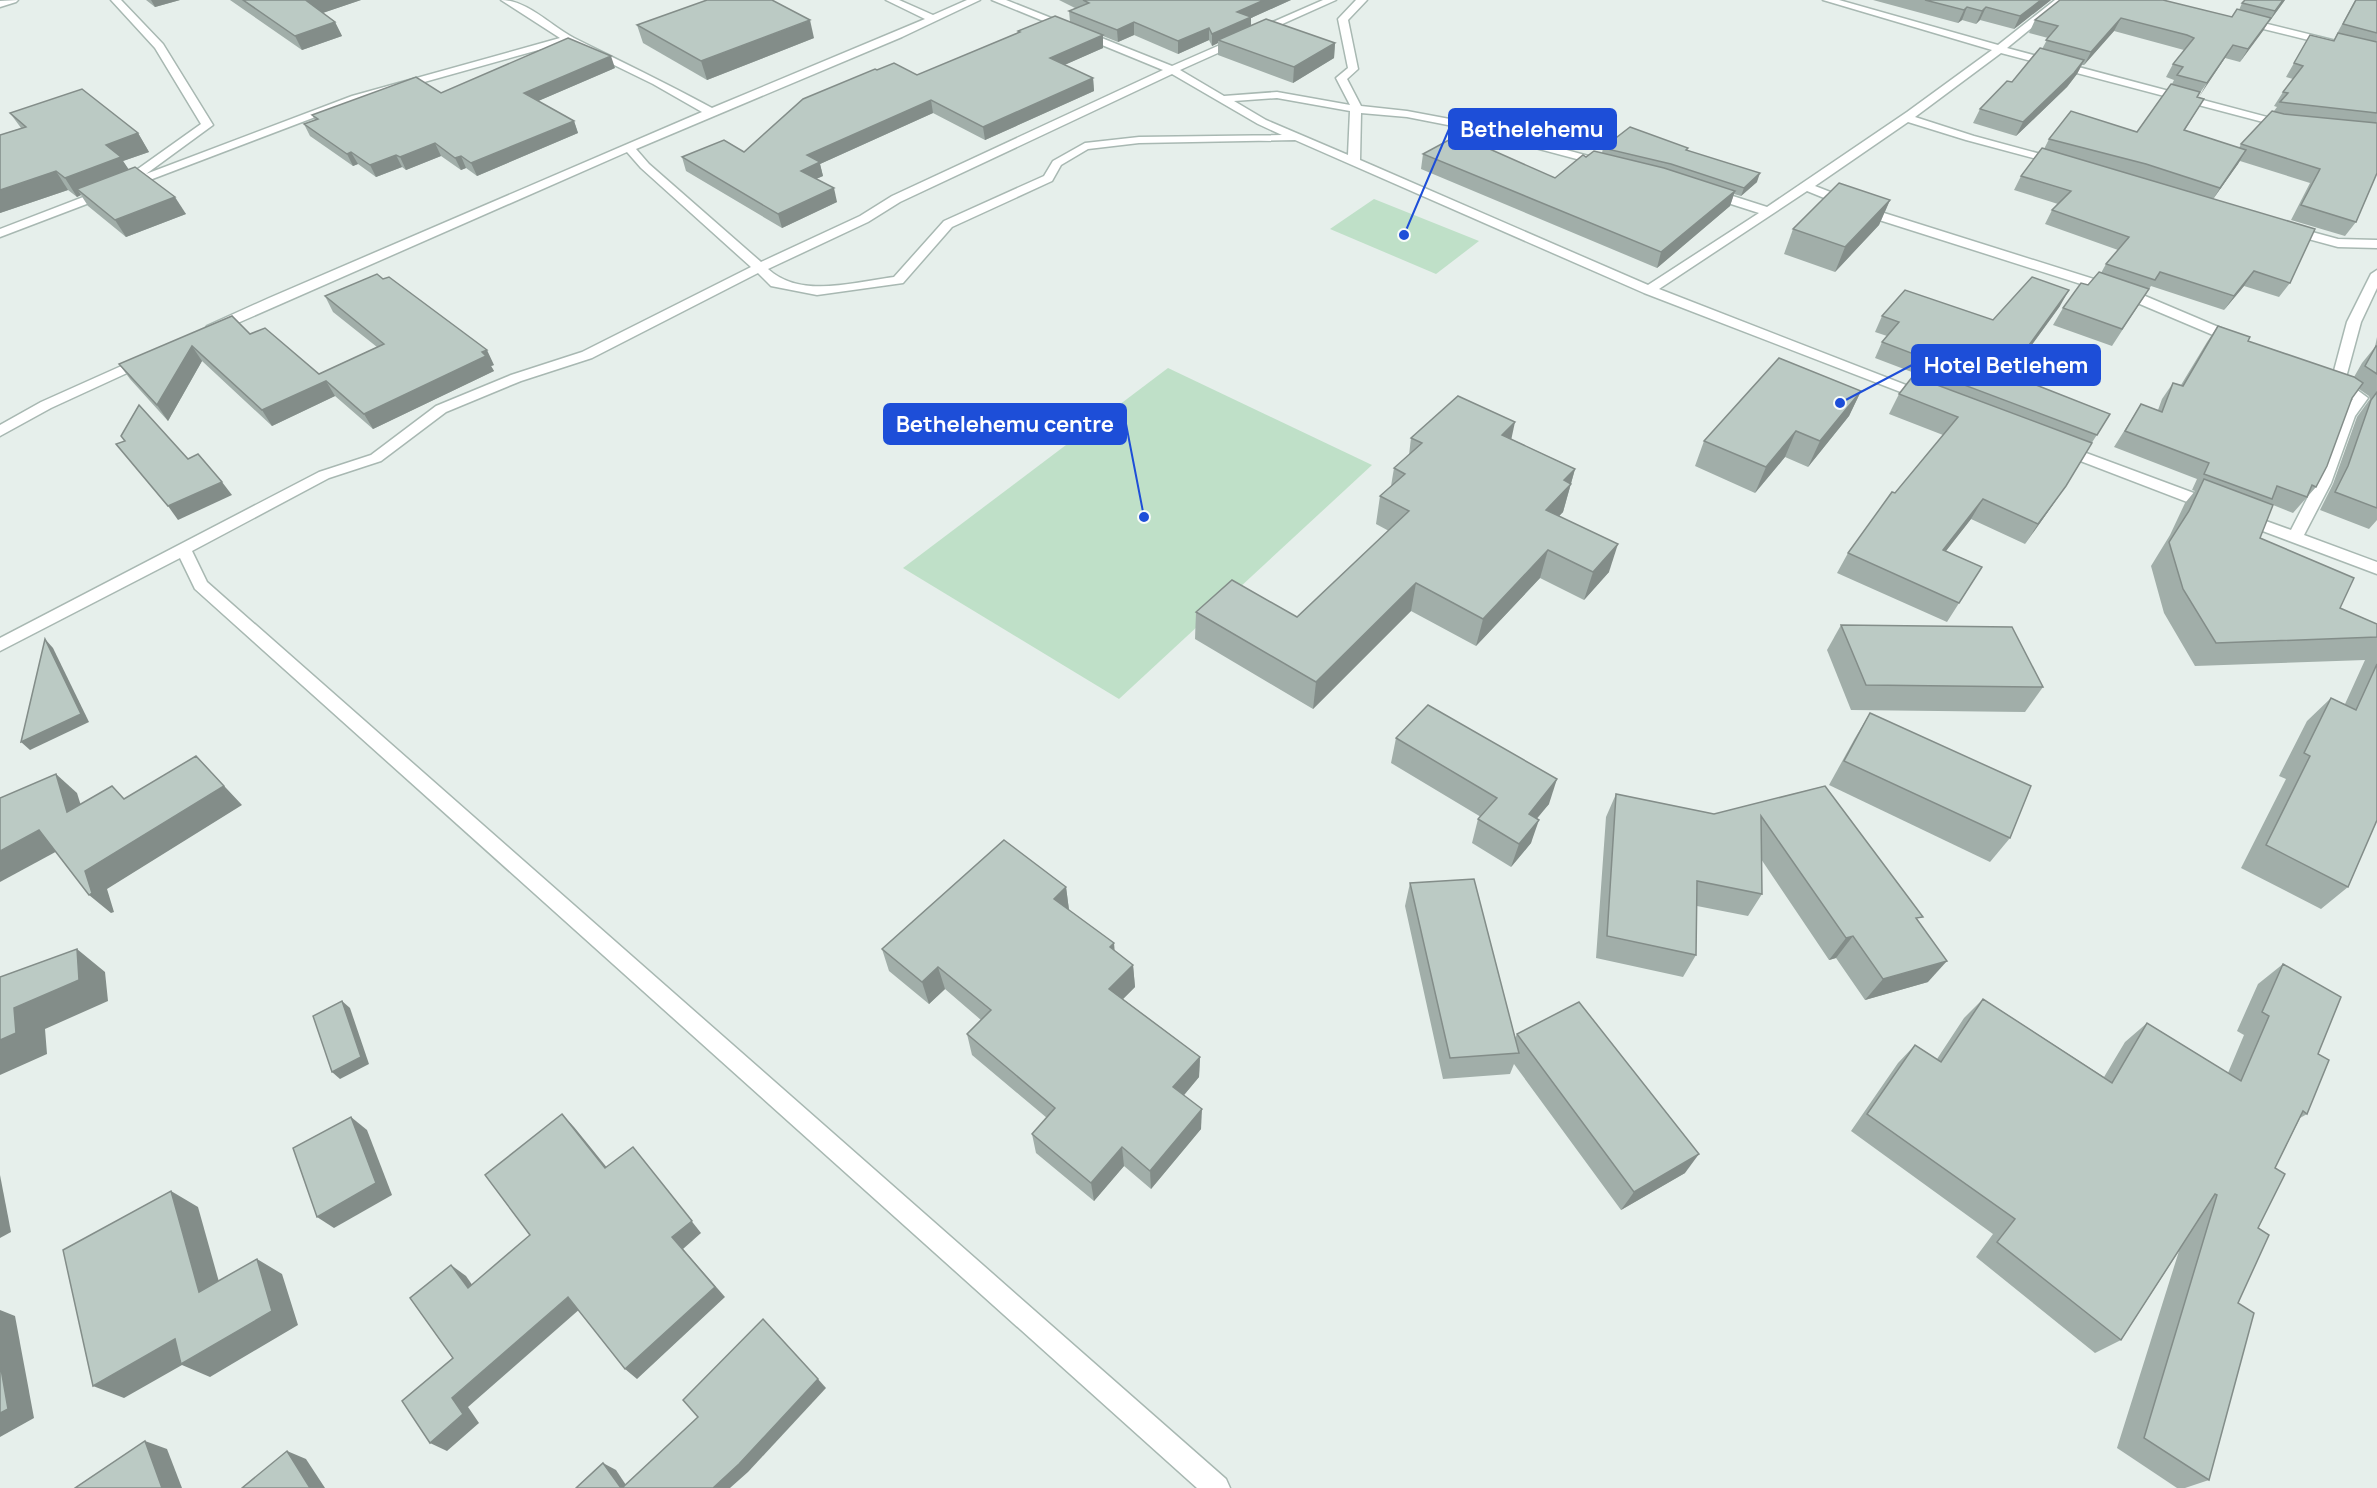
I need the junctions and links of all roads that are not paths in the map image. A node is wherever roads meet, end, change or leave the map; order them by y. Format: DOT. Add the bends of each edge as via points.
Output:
graph roads {
  1 [pos="13,0"];
  2 [pos="116,0"];
  3 [pos="506,0"];
  4 [pos="891,0"];
  5 [pos="975,0"];
  6 [pos="997,0"];
  7 [pos="1331,0"];
  8 [pos="1362,0"];
  9 [pos="1828,0"];
  10 [pos="2061,0"];
  11 [pos="0,4"];
  12 [pos="2233,18"];
  13 [pos="933,19"];
  14 [pos="568,39"];
  15 [pos="2002,49"];
  16 [pos="2376,53"];
  17 [pos="1172,70"];
  18 [pos="1223,99"];
  19 [pos="1356,109"];
  20 [pos="711,111"];
  21 [pos="1905,117"];
  22 [pos="2296,126"];
  23 [pos="1299,138"];
  24 [pos="629,148"];
  25 [pos="1354,162"];
  26 [pos="1618,166"];
  27 [pos="2076,167"];
  28 [pos="1807,187"];
  29 [pos="1695,188"];
  30 [pos="117,189"];
  31 [pos="1768,212"];
  32 [pos="2281,228"];
  33 [pos="0,233"];
  34 [pos="2377,244"];
  35 [pos="759,268"];
  36 [pos="2377,274"];
  37 [pos="1649,290"];
  38 [pos="195,337"];
  39 [pos="2253,345"];
  40 [pos="163,352"];
  41 [pos="1938,402"];
  42 [pos="0,431"];
  43 [pos="2049,444"];
  44 [pos="2295,537"];
  45 [pos="183,548"];
  46 [pos="2377,568"];
  47 [pos="0,645"];
  48 [pos="1216,1488"];
  1 -- 11 [label="street"];
  2 -- 30 [label="street" via="159,46 207,125"];
  3 -- 14 [label="street"];
  4 -- 13 [label="street"];
  5 -- 13 [label="street"];
  6 -- 17 [label="street"];
  7 -- 17 [label="street"];
  8 -- 19 [label="street" via="1343,19 1353,69 1341,78"];
  9 -- 15 [label="street"];
  10 -- 15 [label="street"];
  12 -- 16 [label="street"];
  13 -- 20 [label="street"];
  14 -- 20 [label="street"];
  14 -- 30 [label="street" via="356,98"];
  15 -- 21 [label="street"];
  15 -- 22 [label="street"];
  17 -- 18 [label="street"];
  17 -- 35 [label="street" via="927,184 864,219"];
  18 -- 19 [label="street" via="1277,95"];
  18 -- 23 [label="street"];
  19 -- 25 [label="street"];
  19 -- 26 [label="street" via="1455,123"];
  20 -- 24 [label="street"];
  21 -- 27 [label="street"];
  21 -- 28 [label="street"];
  23 -- 25 [label="street"];
  23 -- 35 [label="street" via="1139,140 1085,146 1057,162 1048,178 948,224 898,280 817,291 776,283"];
  24 -- 35 [label="street"];
  24 -- 38 [label="street"];
  25 -- 37 [label="street"];
  28 -- 31 [label="street"];
  28 -- 39 [label="street" via="1880,216 2133,296"];
  29 -- 31 [label="street"];
  30 -- 33 [label="street"];
  31 -- 37 [label="street"];
  32 -- 34 [label="street" via="2338,243"];
  35 -- 45 [label="street" via="588,355 516,378 441,409 376,458 324,475"];
  36 -- 44 [label="street" via="2332,379 2361,398 2348,414 2323,483"];
  37 -- 41 [label="street"];
  40 -- 42 [label="street" via="46,405"];
  43 -- 44 [label="street"];
  44 -- 46 [label="street"];
  45 -- 47 [label="street"];
  45 -- 48 [label="street" via="201,585"];
}
